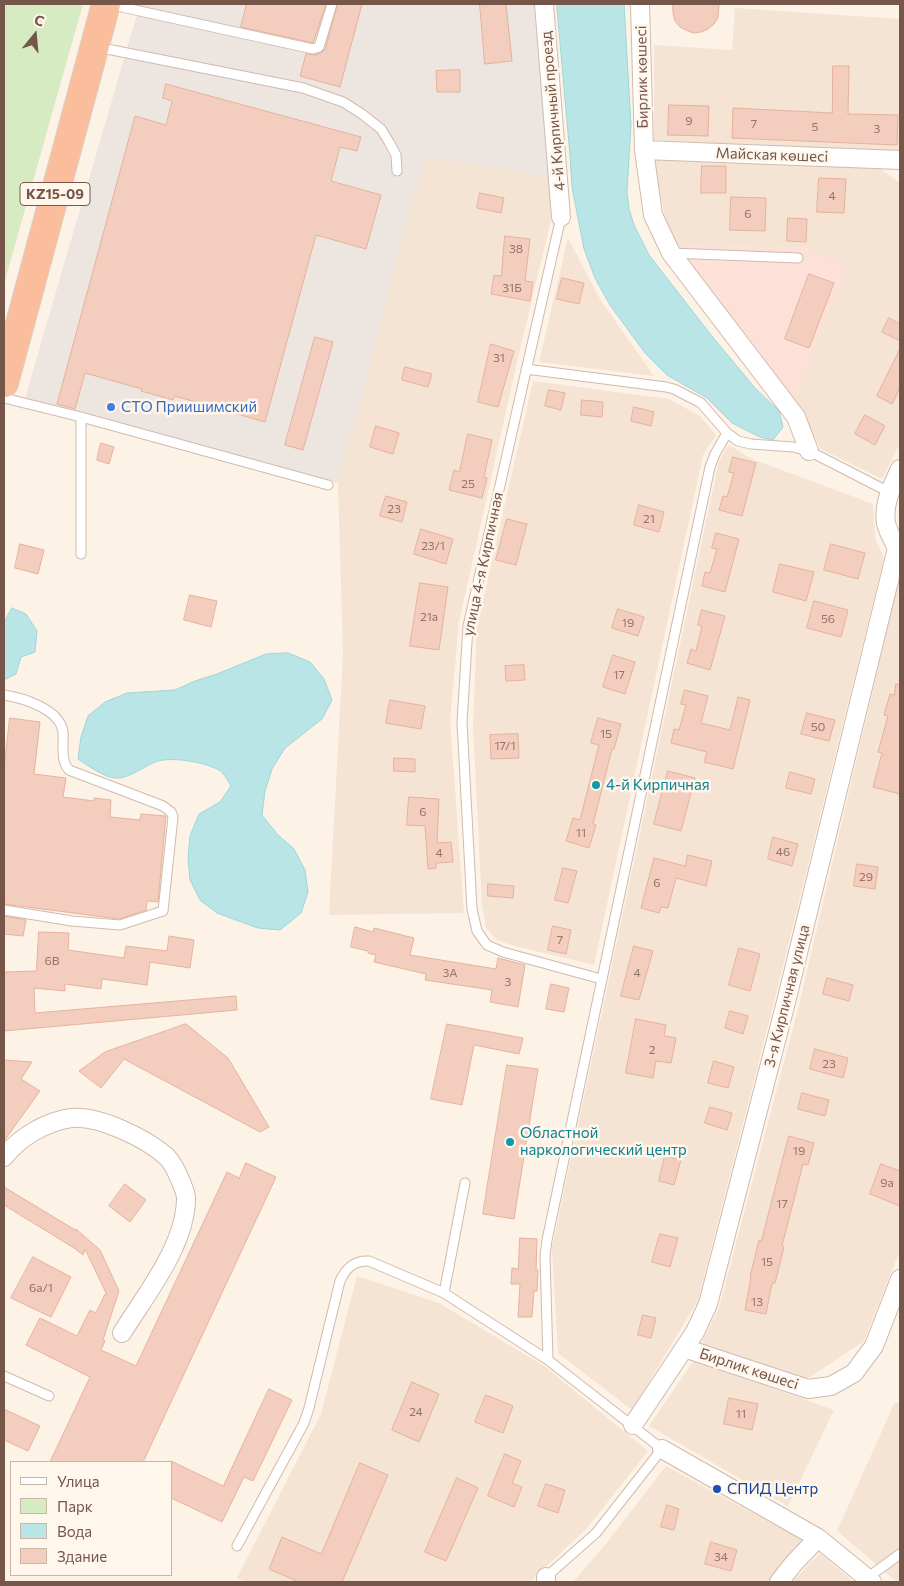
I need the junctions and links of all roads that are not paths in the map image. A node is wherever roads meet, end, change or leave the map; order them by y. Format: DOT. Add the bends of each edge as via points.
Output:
graph roads {
  1 [pos="107,4"];
  2 [pos="332,4"];
  3 [pos="544,4"];
  4 [pos="640,4"];
  5 [pos="94,47"];
  6 [pos="644,150"];
  7 [pos="900,160"];
  8 [pos="397,171"];
  9 [pos="561,217"];
  10 [pos="671,253"];
  11 [pos="798,258"];
  12 [pos="526,369"];
  13 [pos="4,384"];
  14 [pos="4,398"];
  15 [pos="81,417"];
  16 [pos="727,433"];
  17 [pos="809,452"];
  18 [pos="900,470"];
  19 [pos="328,485"];
  20 [pos="889,492"];
  21 [pos="899,548"];
  22 [pos="81,554"];
  23 [pos="4,695"];
  24 [pos="4,910"];
  25 [pos="601,979"];
  26 [pos="4,1157"];
  27 [pos="465,1183"];
  28 [pos="900,1279"];
  29 [pos="444,1293"];
  30 [pos="122,1333"];
  31 [pos="684,1348"];
  32 [pos="548,1360"];
  33 [pos="4,1376"];
  34 [pos="49,1396"];
  35 [pos="633,1425"];
  36 [pos="662,1449"];
  37 [pos="818,1538"];
  38 [pos="237,1546"];
  39 [pos="900,1554"];
  40 [pos="869,1580"];
  41 [pos="544,1581"];
  42 [pos="779,1582"];
  1 -- 2 [label="lane" via="313,49 320,47"];
  1 -- 5 [label="highway, KZ15-09"];
  3 -- 9 [label="street, 4-й Кирпичный проезд"];
  4 -- 6 [label="street, Бирлик көшесі"];
  5 -- 8 [label="lane" via="303,88 343,102 381,129 396,155"];
  5 -- 13 [label="highway, KZ15-09"];
  6 -- 7 [label="street, Майская көшесі"];
  6 -- 10 [label="street, Бирлик көшесі" via="652,215"];
  9 -- 12 [label="lane, улица 4-я Кирпичная"];
  10 -- 11 [label="lane"];
  10 -- 17 [label="street, Бирлик көшесі" via="796,417"];
  12 -- 16 [label="lane" via="674,389 701,403"];
  12 -- 25 [label="lane, улица 4-я Кирпичная" via="468,626 462,722 472,909 477,931 488,945"];
  14 -- 15 [label="lane"];
  15 -- 19 [label="lane"];
  15 -- 22 [label="lane"];
  16 -- 17 [label="lane" via="751,444 793,447"];
  16 -- 25 [label="lane" via="710,467"];
  17 -- 20 [label="lane"];
  18 -- 20 [label="street, 3-я Кирпичная улица"];
  20 -- 21 [label="street, 3-я Кирпичная улица" via="886,523"];
  21 -- 31 [label="street, 3-я Кирпичная улица" via="708,1304"];
  23 -- 24 [label="lane" via="33,702 58,721 63,733 64,762 69,770 163,806 173,817 163,911 120,925"];
  25 -- 32 [label="lane" via="547,1240"];
  26 -- 30 [label="street" via="24,1138 47,1124 72,1118 95,1120 123,1130 148,1143 168,1159 187,1196 184,1221 172,1252"];
  27 -- 29 [label="lane"];
  28 -- 31 [label="street, Бирлик көшесі" via="874,1346 854,1373 831,1386 808,1389"];
  29 -- 32 [label="lane"];
  29 -- 38 [label="lane" via="370,1260 356,1262 346,1270 340,1282 304,1423"];
  31 -- 35 [label="street, 3-я Кирпичная улица"];
  32 -- 35 [label="lane"];
  33 -- 34 [label="lane"];
  35 -- 36 [label="lane"];
  36 -- 37 [label="street"];
  36 -- 41 [label="lane" via="596,1533"];
  37 -- 40 [label="street"];
  37 -- 42 [label="street"];
  39 -- 40 [label="lane"];
}
